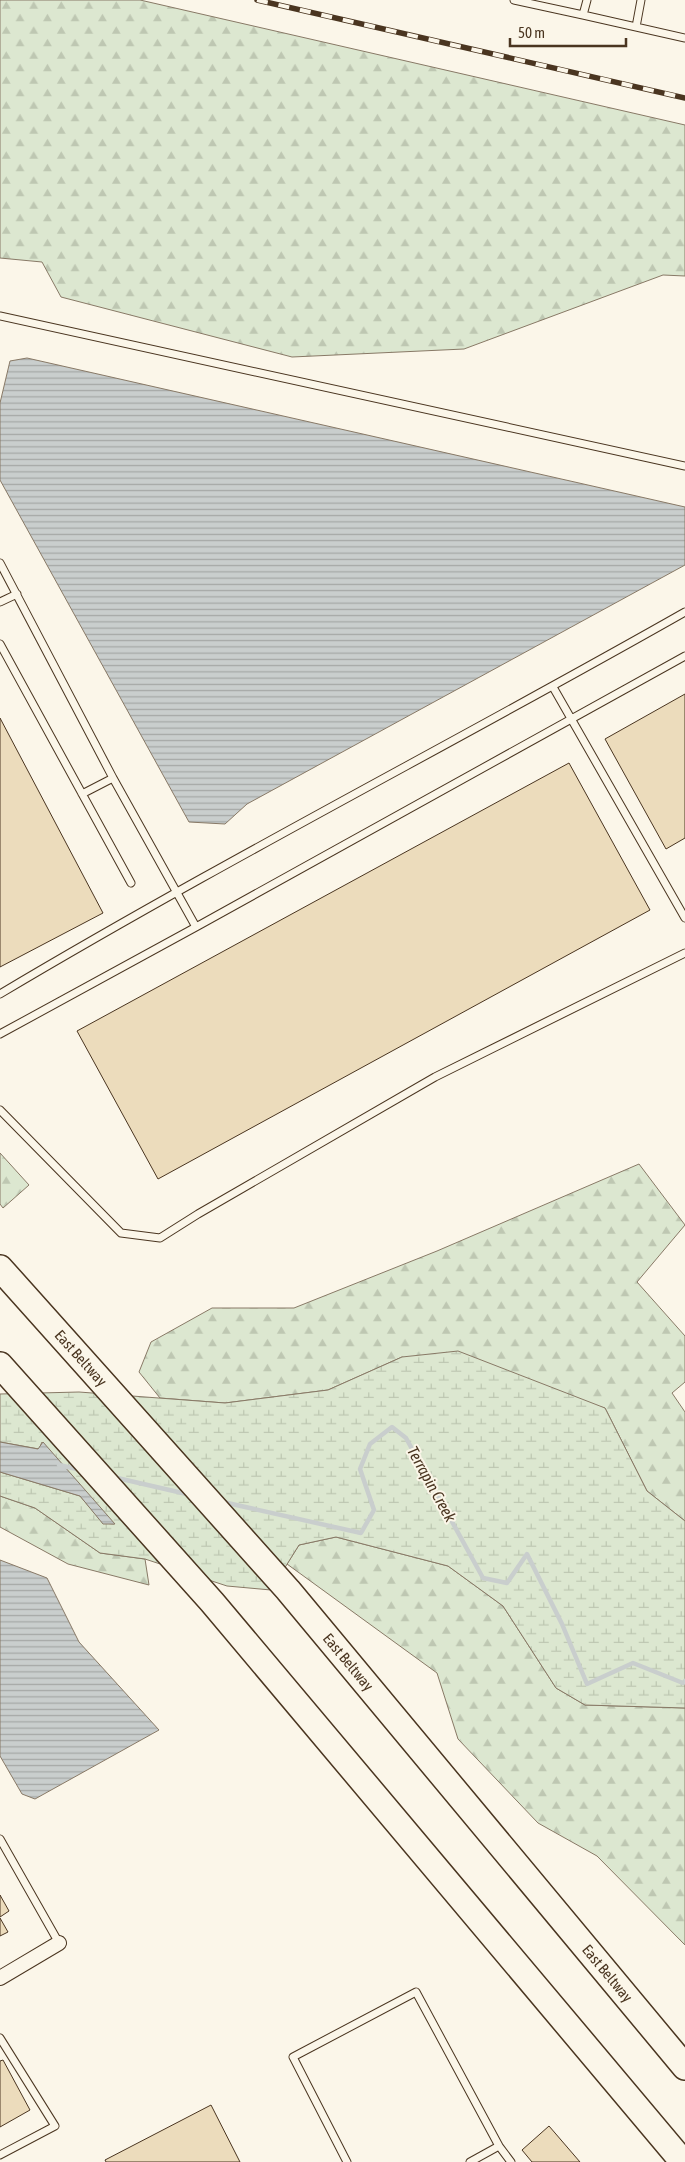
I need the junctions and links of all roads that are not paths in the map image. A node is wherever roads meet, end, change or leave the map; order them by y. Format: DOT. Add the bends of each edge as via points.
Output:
graph roads {
  1 [pos="514,0"];
  2 [pos="587,0"];
  3 [pos="641,0"];
  4 [pos="584,15"];
  5 [pos="636,27"];
  6 [pos="685,38"];
  7 [pos="0,316"];
  8 [pos="685,466"];
  9 [pos="0,563"];
  10 [pos="16,594"];
  11 [pos="0,602"];
  12 [pos="685,612"];
  13 [pos="0,644"];
  14 [pos="685,656"];
  15 [pos="552,687"];
  16 [pos="572,720"];
  17 [pos="113,778"];
  18 [pos="82,794"];
  19 [pos="131,883"];
  20 [pos="176,891"];
  21 [pos="684,916"];
  22 [pos="196,927"];
  23 [pos="685,953"];
  24 [pos="0,994"];
  25 [pos="0,1034"];
  26 [pos="0,1110"];
  27 [pos="0,1268"];
  28 [pos="1,1366"];
  29 [pos="0,1839"];
  30 [pos="58,1943"];
  31 [pos="0,1978"];
  32 [pos="0,2038"];
  33 [pos="685,2067"];
  34 [pos="499,2146"];
  35 [pos="0,2155"];
  36 [pos="347,2162"];
  37 [pos="470,2162"];
  38 [pos="511,2162"];
  39 [pos="683,2162"];
  1 -- 4 [label="lane"];
  2 -- 4 [label="lane"];
  3 -- 5 [label="lane"];
  4 -- 5 [label="lane"];
  5 -- 6 [label="lane"];
  7 -- 8 [label="lane"];
  9 -- 10 [label="lane"];
  10 -- 11 [label="lane"];
  10 -- 17 [label="lane"];
  12 -- 15 [label="lane"];
  13 -- 18 [label="lane"];
  14 -- 16 [label="lane"];
  15 -- 16 [label="lane"];
  15 -- 20 [label="lane"];
  16 -- 21 [label="lane"];
  16 -- 22 [label="lane"];
  17 -- 18 [label="lane"];
  17 -- 20 [label="lane"];
  18 -- 19 [label="lane"];
  20 -- 22 [label="lane"];
  20 -- 24 [label="lane"];
  22 -- 25 [label="lane"];
  23 -- 26 [label="lane" via="435,1077 160,1238 121,1233"];
  27 -- 33 [label="highway, East Beltway" via="288,1590"];
  28 -- 39 [label="highway" via="212,1602"];
  29 -- 30 [label="lane"];
  30 -- 31 [label="street"];
  32 -- 35 [label="lane" via="55,2126"];
  34 -- 36 [label="lane" via="416,1992 293,2057"];
  34 -- 37 [label="lane"];
  34 -- 38 [label="lane"];
}
